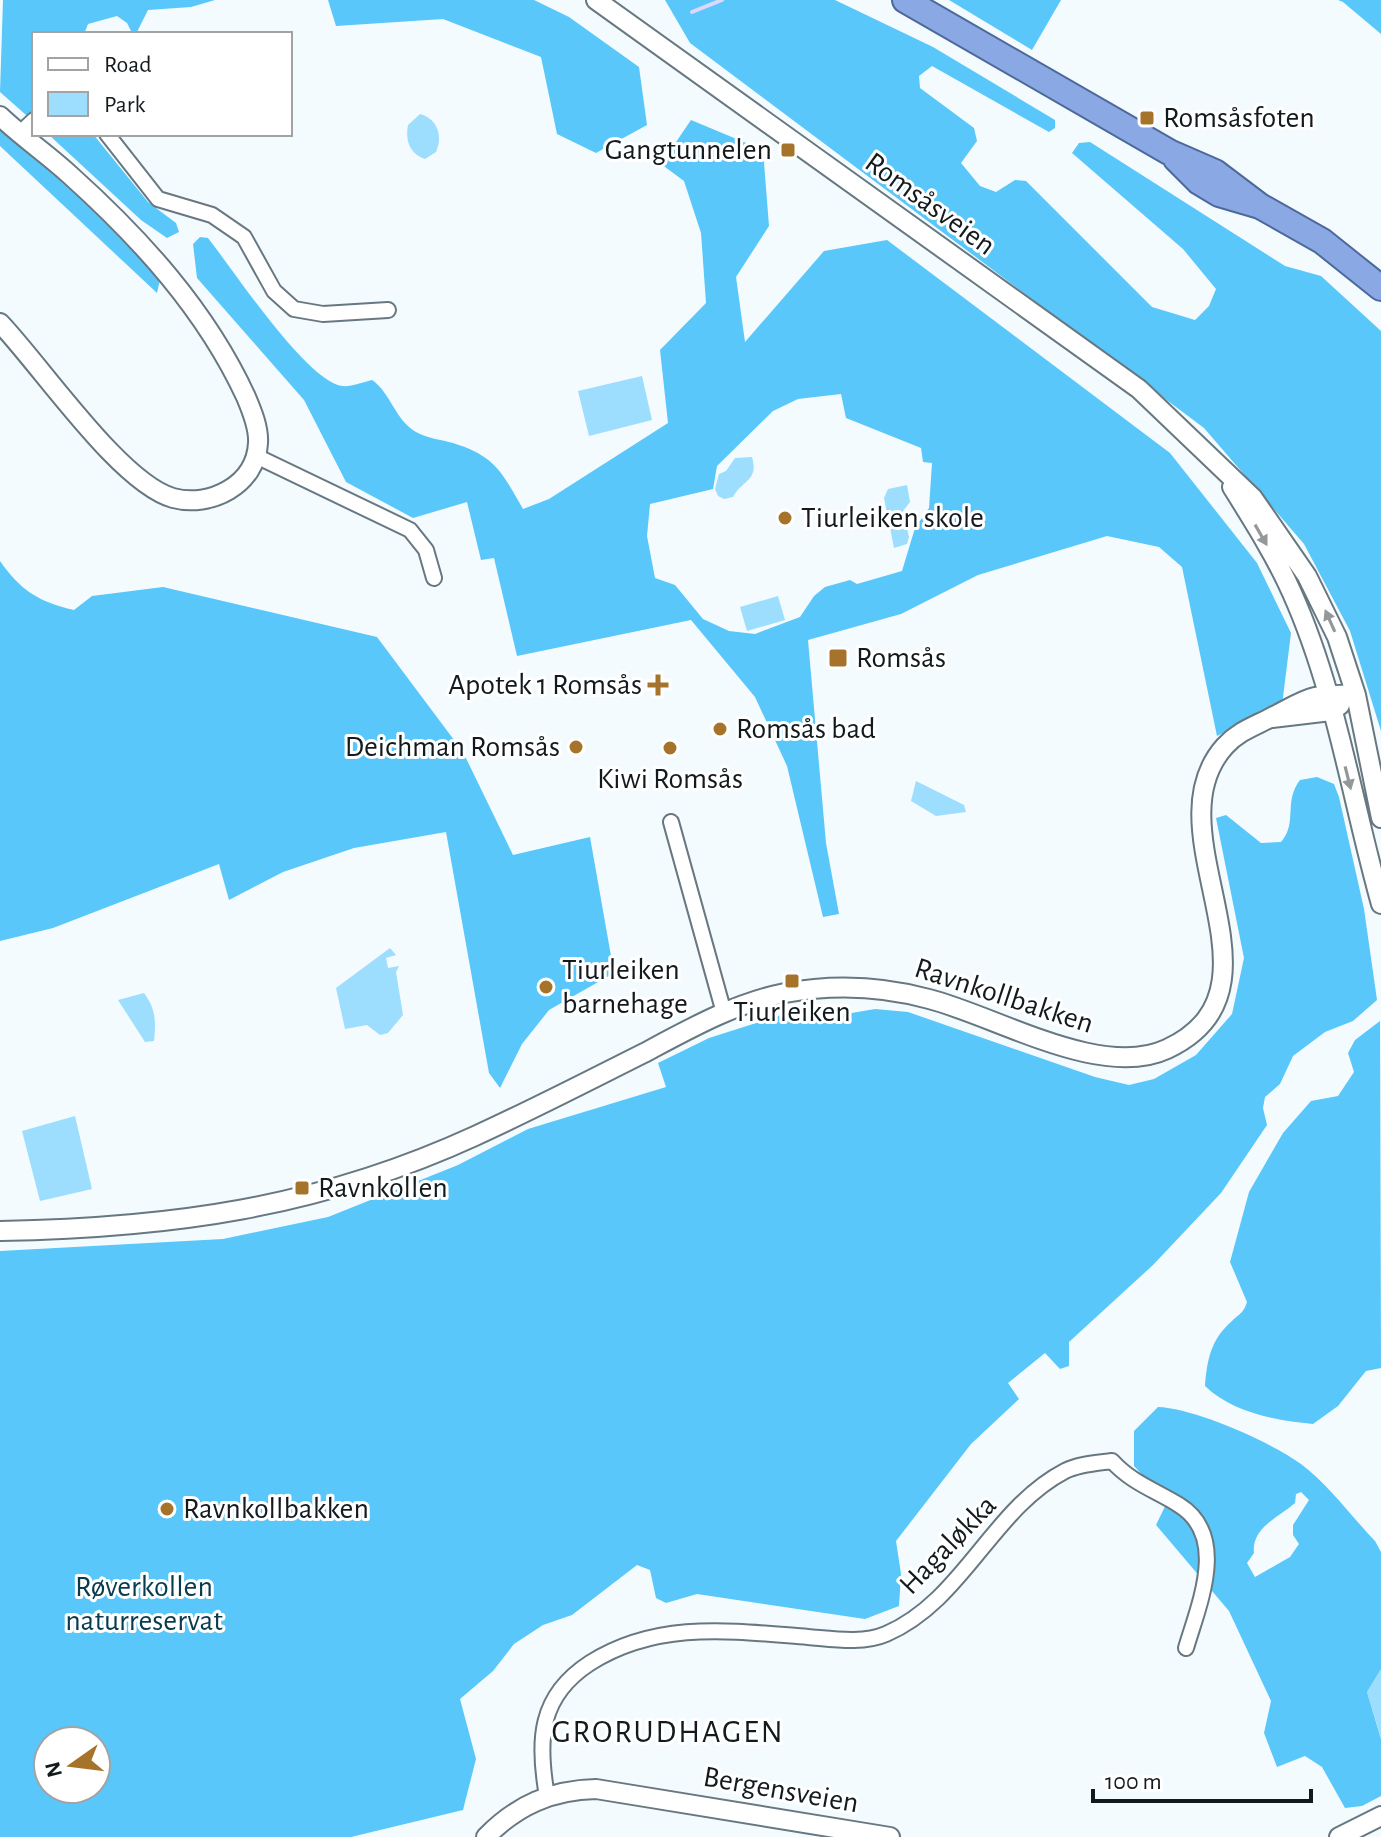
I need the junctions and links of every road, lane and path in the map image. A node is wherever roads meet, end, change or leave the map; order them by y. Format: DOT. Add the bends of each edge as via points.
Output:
graph roads {
  1 [pos="596,0"];
  2 [pos="905,0"];
  3 [pos="0,116"];
  4 [pos="32,122"];
  5 [pos="20,133"];
  6 [pos="109,136"];
  7 [pos="1381,288"];
  8 [pos="388,310"];
  9 [pos="0,323"];
  10 [pos="256,456"];
  11 [pos="1220,468"];
  12 [pos="434,578"];
  13 [pos="1356,695"];
  14 [pos="1328,702"];
  15 [pos="1381,818"];
  16 [pos="671,822"];
  17 [pos="1381,904"];
  18 [pos="724,1013"];
  19 [pos="0,1231"];
  20 [pos="1186,1648"];
  21 [pos="547,1796"];
  22 [pos="1381,1816"];
  23 [pos="486,1837"];
  24 [pos="890,1837"];
  25 [pos="1339,1837"];
  1 -- 11 [label="street, Romsåsveien" via="1127,380 1166,411"];
  2 -- 7 [label="highway" via="1169,152 1215,172 1260,206 1342,254"];
  3 -- 5 [label="street"];
  4 -- 5 [label="street"];
  5 -- 10 [label="street" via="118,220 164,270 246,397 256,426"];
  6 -- 8 [label="street" via="158,199 212,215 244,237 274,291 294,309 323,314"];
  9 -- 10 [label="street" via="121,462 158,492 190,501 210,499 242,480"];
  10 -- 12 [label="street" via="410,530 423,543"];
  13 -- 11 [label="street, Romsåsveien, one-way" via="1337,637 1307,576 1253,498"];
  11 -- 14 [label="street, Romsåsveien, one-way" via="1292,593"];
  13 -- 14 [label="street, Ravnkollbakken"];
  13 -- 15 [label="street, Romsåsveien"];
  14 -- 17 [label="street, Romsåsveien, one-way"];
  14 -- 18 [label="street, Ravnkollbakken" via="1294,701 1234,737 1208,775 1200,816 1223,945 1222,980 1204,1019 1175,1045 1139,1058 1099,1056 959,1007 871,988 786,993"];
  16 -- 18 [label="street"];
  18 -- 19 [label="street, Ravnkollbakken" via="472,1137 332,1189 195,1220"];
  20 -- 21 [label="street, Hagaløkka" via="1208,1573 1200,1525 1112,1461 1090,1464 1066,1470 1041,1488 937,1600 885,1635 842,1640 706,1629 665,1633 617,1647 556,1691 542,1743"];
  21 -- 23 [label="street, Bergensveien" via="519,1809"];
  21 -- 24 [label="street, Bergensveien" via="614,1790"];
  22 -- 25 [label="street"];
}
